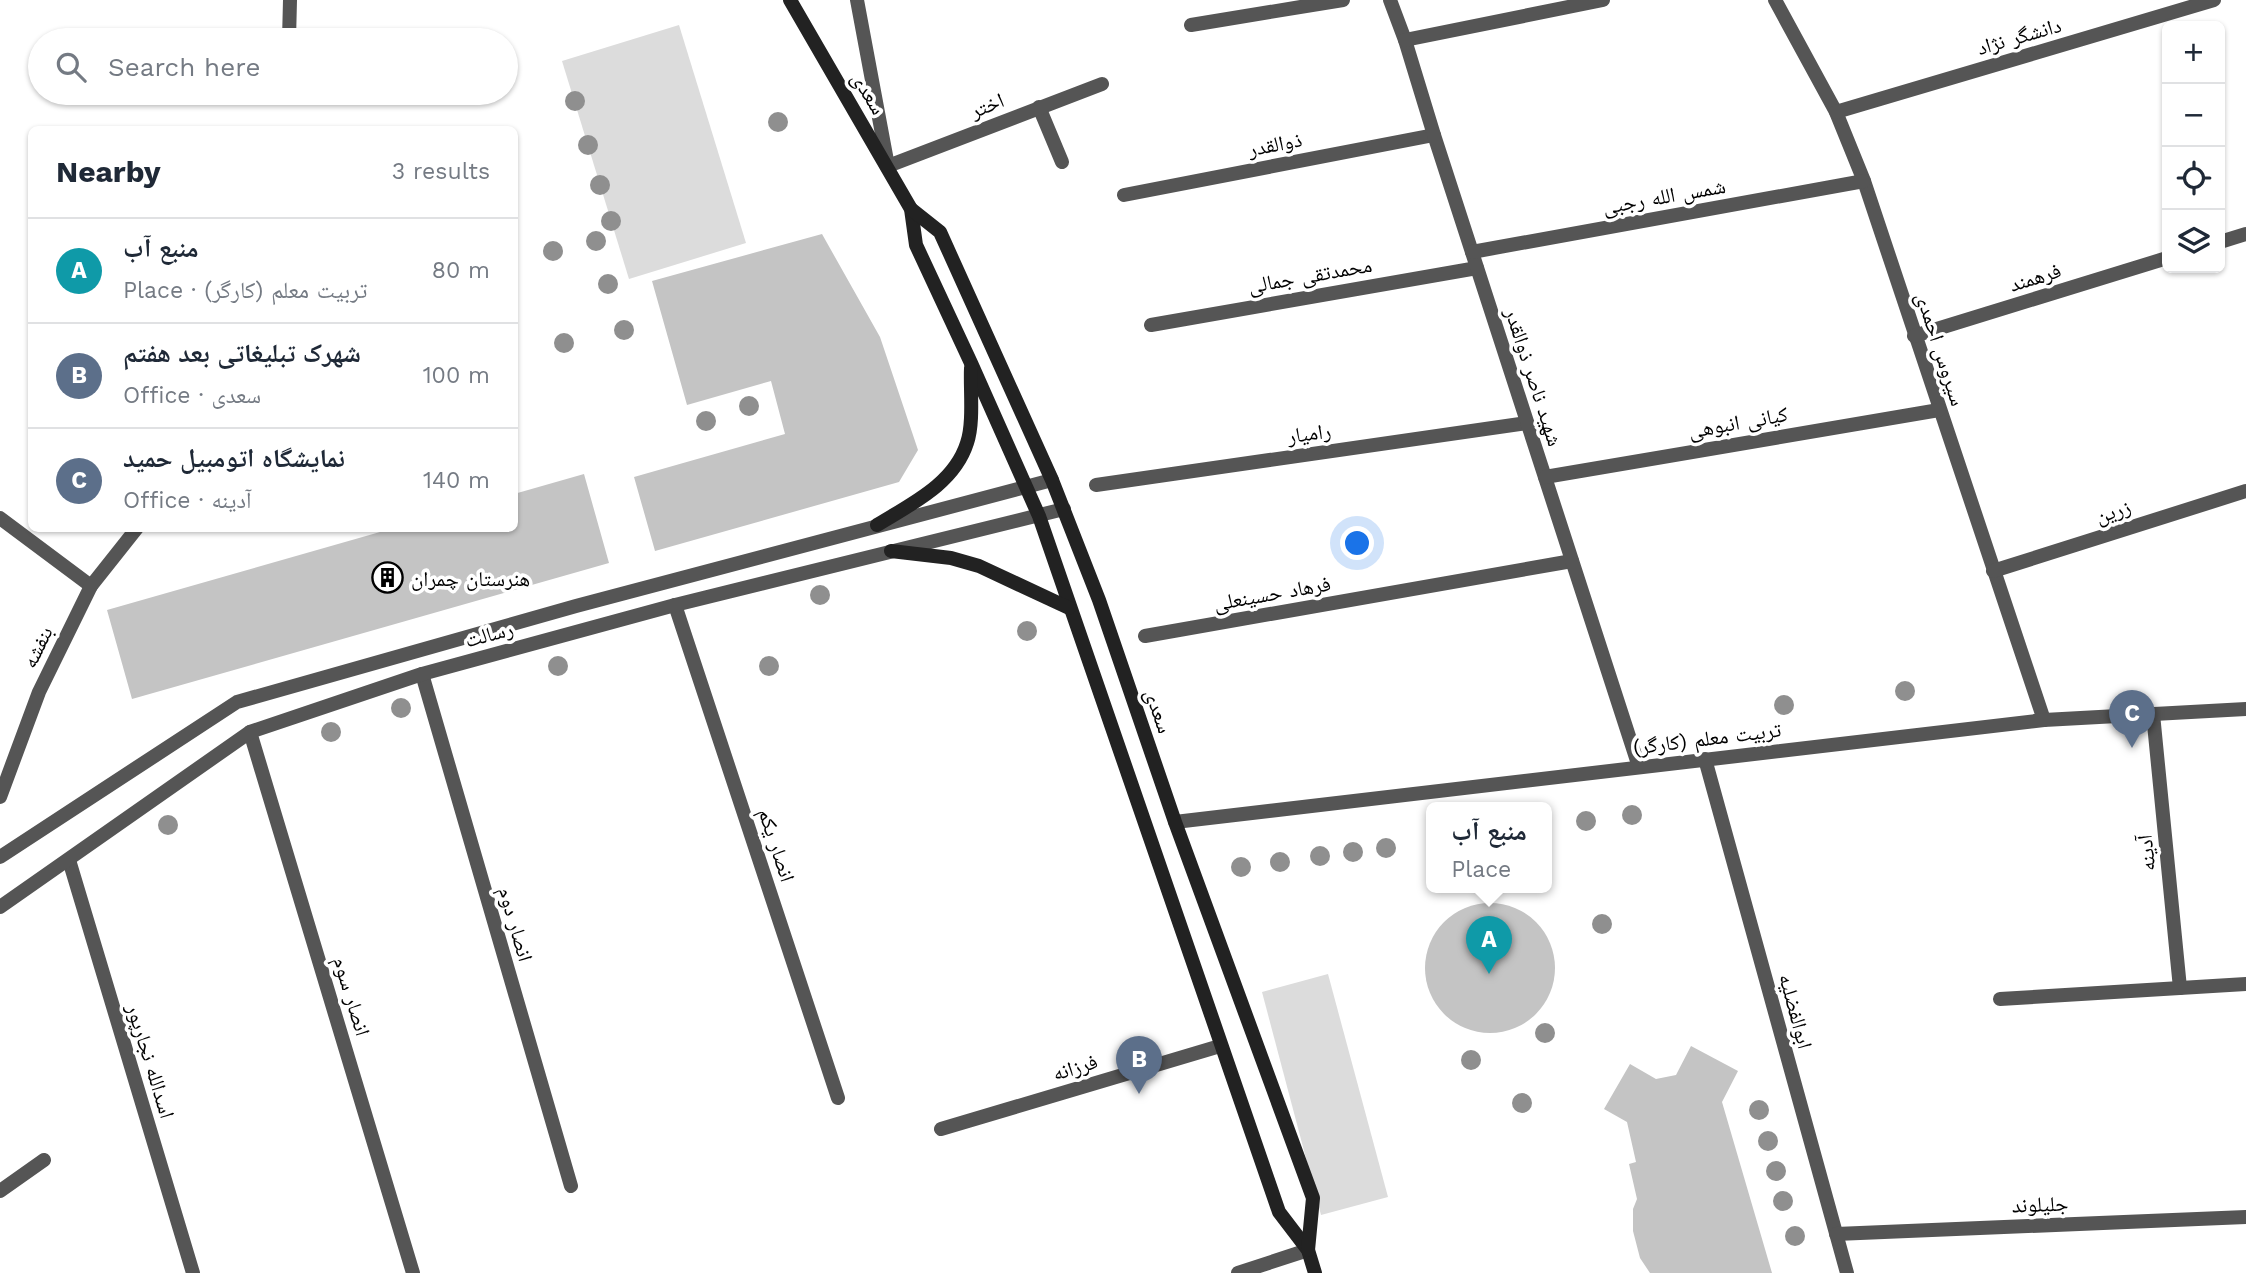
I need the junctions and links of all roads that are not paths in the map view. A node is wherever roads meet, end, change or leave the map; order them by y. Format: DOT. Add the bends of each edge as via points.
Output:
graph roads {
  1 [pos="290,0"];
  2 [pos="790,0"];
  3 [pos="857,0"];
  4 [pos="1343,0"];
  5 [pos="1390,0"];
  6 [pos="1603,0"];
  7 [pos="1776,0"];
  8 [pos="2214,0"];
  9 [pos="1191,25"];
  10 [pos="289,28"];
  11 [pos="1405,40"];
  12 [pos="1102,84"];
  13 [pos="1039,107"];
  14 [pos="1836,112"];
  15 [pos="1434,135"];
  16 [pos="1062,162"];
  17 [pos="888,166"];
  18 [pos="1864,181"];
  19 [pos="1125,195"];
  20 [pos="911,209"];
  21 [pos="2246,234"];
  22 [pos="2225,240"];
  23 [pos="1472,252"];
  24 [pos="2162,260"];
  25 [pos="1477,268"];
  26 [pos="1151,325"];
  27 [pos="1914,336"];
  28 [pos="971,363"];
  29 [pos="1939,410"];
  30 [pos="1527,423"];
  31 [pos="1545,477"];
  32 [pos="1052,480"];
  33 [pos="1096,485"];
  34 [pos="1026,487"];
  35 [pos="2246,491"];
  36 [pos="1064,509"];
  37 [pos="1039,516"];
  38 [pos="0,519"];
  39 [pos="877,525"];
  40 [pos="133,532"];
  41 [pos="891,551"];
  42 [pos="1572,561"];
  43 [pos="1993,571"];
  44 [pos="91,586"];
  45 [pos="675,605"];
  46 [pos="1069,608"];
  47 [pos="1145,636"];
  48 [pos="422,674"];
  49 [pos="2246,709"];
  50 [pos="2153,714"];
  51 [pos="2044,720"];
  52 [pos="250,732"];
  53 [pos="1705,760"];
  54 [pos="1639,767"];
  55 [pos="4,771"];
  56 [pos="0,797"];
  57 [pos="1175,822"];
  58 [pos="0,857"];
  59 [pos="69,860"];
  60 [pos="0,907"];
  61 [pos="2246,984"];
  62 [pos="2180,988"];
  63 [pos="2000,999"];
  64 [pos="1220,1046"];
  65 [pos="838,1098"];
  66 [pos="941,1129"];
  67 [pos="44,1160"];
  68 [pos="571,1186"];
  69 [pos="0,1191"];
  70 [pos="2246,1216"];
  71 [pos="1836,1234"];
  72 [pos="1308,1250"];
  73 [pos="192,1273"];
  74 [pos="413,1273"];
  75 [pos="1238,1273"];
  76 [pos="1315,1273"];
  77 [pos="1847,1273"];
  1 -- 10 [label="street"];
  2 -- 17 [label="main road, سعدی"];
  3 -- 17 [label="street"];
  4 -- 9 [label="street"];
  5 -- 11 [label="street, شهید ناصر ذوالقدر"];
  6 -- 11 [label="street"];
  7 -- 14 [label="street, سیروس احمدی"];
  8 -- 14 [label="street, دانشگر نژاد"];
  11 -- 15 [label="street, شهید ناصر ذوالقدر"];
  12 -- 13 [label="street, اختر"];
  13 -- 16 [label="street"];
  13 -- 17 [label="street, اختر"];
  14 -- 18 [label="street, سیروس احمدی"];
  15 -- 19 [label="street, ذوالقدر"];
  15 -- 23 [label="street, شهید ناصر ذوالقدر"];
  17 -- 20 [label="main road, سعدی"];
  18 -- 23 [label="street, شمس الله رجبی"];
  18 -- 27 [label="street, سیروس احمدی"];
  20 -- 28 [label="main road, سعدی" via="916,245"];
  20 -- 32 [label="main road, سعدی" via="940,232"];
  21 -- 22 [label="street"];
  23 -- 25 [label="street, شهید ناصر ذوالقدر"];
  24 -- 27 [label="street, فرهمند"];
  25 -- 26 [label="street, محمدتقی جمالی"];
  25 -- 30 [label="street, شهید ناصر ذوالقدر"];
  27 -- 29 [label="street, سیروس احمدی"];
  28 -- 34 [label="main road, سعدی"];
  28 -- 39 [label="main road" via="968,441 957,466 940,484"];
  29 -- 31 [label="street, کیانی انبوهی"];
  29 -- 43 [label="street, سیروس احمدی"];
  30 -- 31 [label="street, شهید ناصر ذوالقدر"];
  30 -- 33 [label="street, رامیار"];
  31 -- 42 [label="street, شهید ناصر ذوالقدر"];
  32 -- 34 [label="street, رسالت"];
  32 -- 36 [label="main road, سعدی"];
  34 -- 37 [label="main road, سعدی"];
  34 -- 39 [label="street, رسالت"];
  35 -- 43 [label="street, زرین"];
  36 -- 37 [label="street, رسالت"];
  36 -- 57 [label="main road, سعدی"];
  37 -- 41 [label="street, رسالت"];
  37 -- 46 [label="main road, سعدی"];
  38 -- 44 [label="street"];
  39 -- 58 [label="street, رسالت" via="237,702"];
  40 -- 44 [label="street, بنفشه"];
  41 -- 45 [label="street, رسالت"];
  41 -- 46 [label="main road" via="979,566"];
  42 -- 47 [label="street, فرهاد حسینعلی"];
  42 -- 54 [label="street, شهید ناصر ذوالقدر"];
  43 -- 51 [label="street, سیروس احمدی"];
  44 -- 55 [label="street, بنفشه"];
  45 -- 48 [label="street, رسالت"];
  45 -- 65 [label="street, انصار یکم"];
  46 -- 64 [label="main road, سعدی"];
  48 -- 52 [label="street, رسالت"];
  48 -- 68 [label="street, انصار دوم"];
  49 -- 50 [label="street, تربیت معلم (کارگر)"];
  50 -- 51 [label="street, تربیت معلم (کارگر)"];
  50 -- 62 [label="street, آدینه"];
  51 -- 53 [label="street, تربیت معلم (کارگر)"];
  52 -- 59 [label="street, رسالت"];
  52 -- 74 [label="street, انصار سوم"];
  53 -- 54 [label="street, تربیت معلم (کارگر)"];
  53 -- 71 [label="street, ابوالفضلیه"];
  54 -- 57 [label="street, تربیت معلم (کارگر)"];
  55 -- 56 [label="street, بنفشه"];
  57 -- 72 [label="main road, سعدی" via="1313,1198"];
  59 -- 60 [label="street, رسالت"];
  59 -- 73 [label="street, اسدالله نجارپور"];
  61 -- 62 [label="street"];
  62 -- 63 [label="street"];
  64 -- 66 [label="street, فرزانه"];
  64 -- 72 [label="main road, سعدی" via="1279,1212"];
  67 -- 69 [label="street"];
  70 -- 71 [label="street, جلیلوند"];
  71 -- 77 [label="street, ابوالفضلیه"];
  72 -- 75 [label="street"];
  72 -- 76 [label="main road, سعدی"];
}
